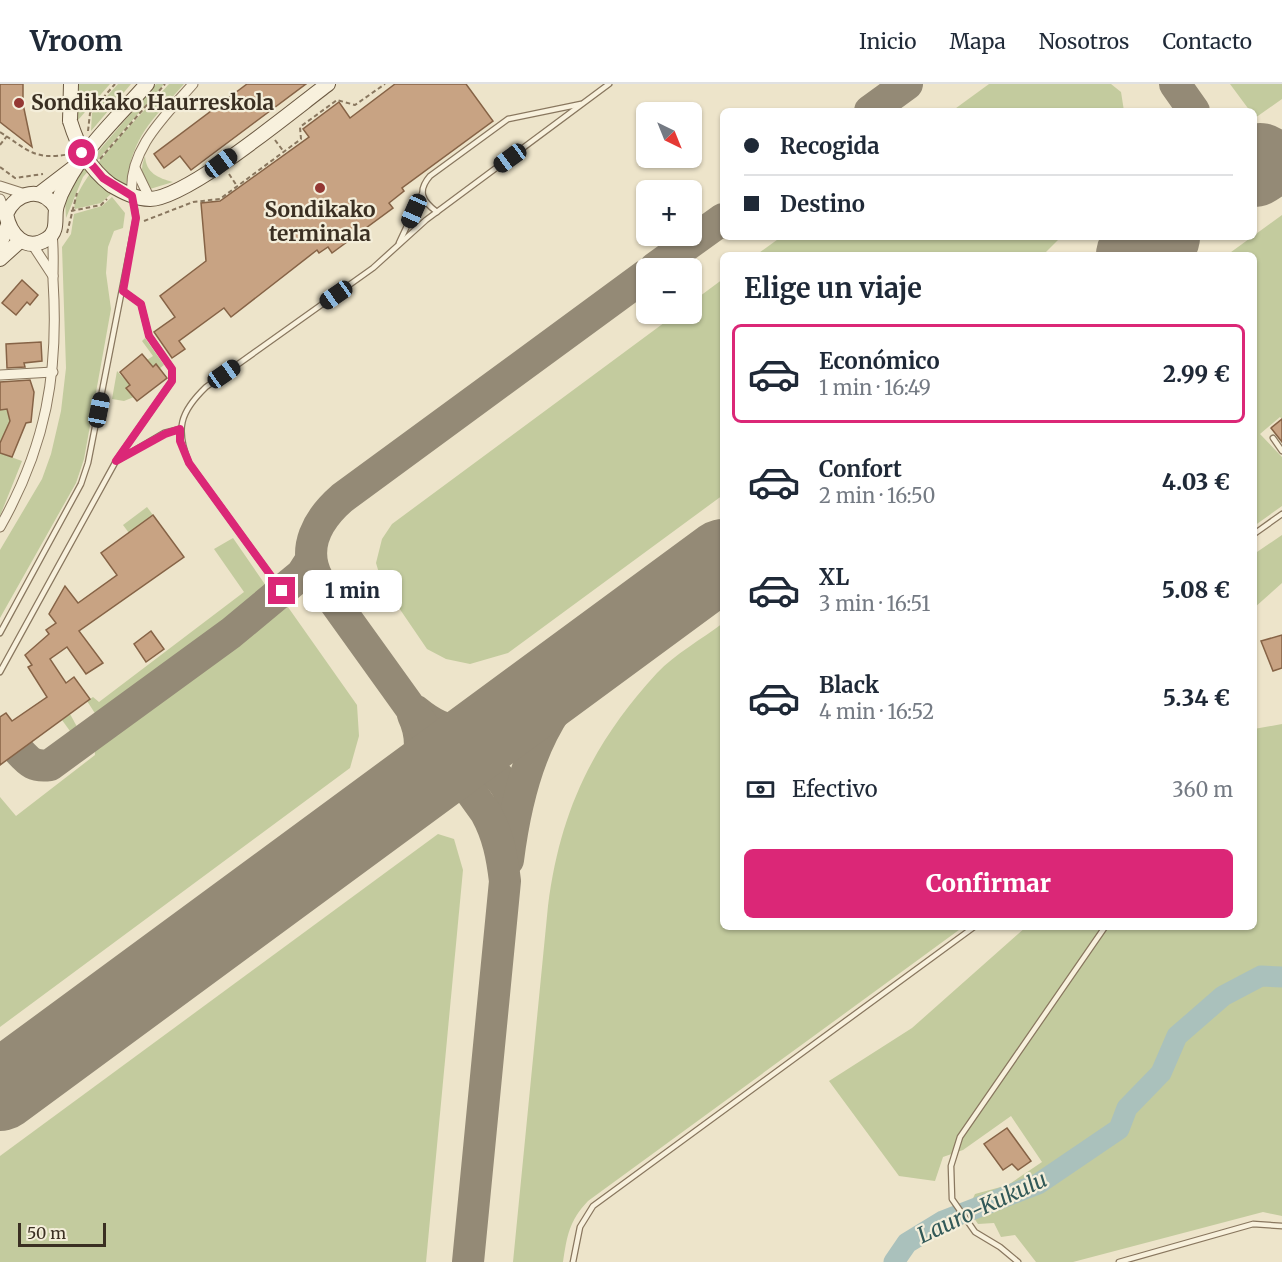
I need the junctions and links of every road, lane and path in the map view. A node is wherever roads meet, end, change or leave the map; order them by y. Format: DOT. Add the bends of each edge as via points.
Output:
graph roads {
  1 [pos="71,84"];
  2 [pos="115,84"];
  3 [pos="147,84"];
  4 [pos="193,84"];
  5 [pos="328,84"];
  6 [pos="609,84"];
  7 [pos="583,103"];
  8 [pos="0,132"];
  9 [pos="7,136"];
  10 [pos="88,137"];
  11 [pos="0,145"];
  12 [pos="74,159"];
  13 [pos="135,166"];
  14 [pos="0,186"];
  15 [pos="32,194"];
  16 [pos="422,194"];
  17 [pos="132,196"];
  18 [pos="0,199"];
  19 [pos="150,199"];
  20 [pos="56,208"];
  21 [pos="436,212"];
  22 [pos="7,219"];
  23 [pos="52,234"];
  24 [pos="26,242"];
  25 [pos="0,244"];
  26 [pos="398,246"];
  27 [pos="0,259"];
  28 [pos="53,276"];
  29 [pos="123,291"];
  30 [pos="53,372"];
  31 [pos="0,375"];
  32 [pos="180,429"];
  33 [pos="1273,438"];
  34 [pos="1282,451"];
  35 [pos="116,461"];
  36 [pos="1282,514"];
  37 [pos="0,527"];
  38 [pos="1257,532"];
  39 [pos="282,591"];
  40 [pos="0,633"];
  41 [pos="0,672"];
  42 [pos="970,930"];
  43 [pos="1103,930"];
  44 [pos="1282,1226"];
  45 [pos="573,1262"];
  46 [pos="1018,1262"];
  47 [pos="1119,1262"];
  1 -- 17 [label="street, bridge" via="70,121 82,153 97,173"];
  2 -- 10 [label="path" via="90,112"];
  3 -- 12 [label="street"];
  4 -- 13 [label="street" via="153,130"];
  5 -- 19 [label="street" via="184,189"];
  6 -- 7 [label="lane"];
  7 -- 16 [label="lane" via="508,119 430,176"];
  7 -- 21 [label="lane"];
  8 -- 9 [label="path"];
  9 -- 11 [label="path"];
  9 -- 12 [label="path" via="29,153"];
  12 -- 15 [label="street"];
  12 -- 20 [label="street"];
  13 -- 17 [label="street"];
  13 -- 19 [label="street"];
  14 -- 15 [label="street"];
  15 -- 20 [label="street" via="52,201"];
  15 -- 22 [label="street" via="12,202"];
  16 -- 21 [label="lane"];
  16 -- 26 [label="lane"];
  17 -- 19 [label="street"];
  17 -- 29 [label="lane" via="136,218"];
  18 -- 22 [label="street"];
  20 -- 23 [label="street" via="57,222"];
  21 -- 26 [label="lane"];
  22 -- 24 [label="street"];
  22 -- 25 [label="street"];
  23 -- 24 [label="street"];
  23 -- 28 [label="street"];
  24 -- 27 [label="street"];
  24 -- 28 [label="street"];
  26 -- 32 [label="lane" via="206,387 192,400"];
  28 -- 30 [label="street"];
  29 -- 35 [label="lane" via="141,304 149,336 172,369 172,381"];
  29 -- 40 [label="lane" via="81,484"];
  30 -- 31 [label="street"];
  30 -- 37 [label="street" via="38,444"];
  32 -- 35 [label="lane"];
  32 -- 39 [label="lane" via="180,441 189,463"];
  33 -- 34 [label="lane"];
  35 -- 41 [label="lane"];
  36 -- 38 [label="lane"];
  42 -- 45 [label="lane" via="593,1206 580,1227"];
  43 -- 46 [label="lane" via="960,1137 951,1166 952,1199 968,1225"];
  44 -- 47 [label="lane" via="1253,1224"];
}
